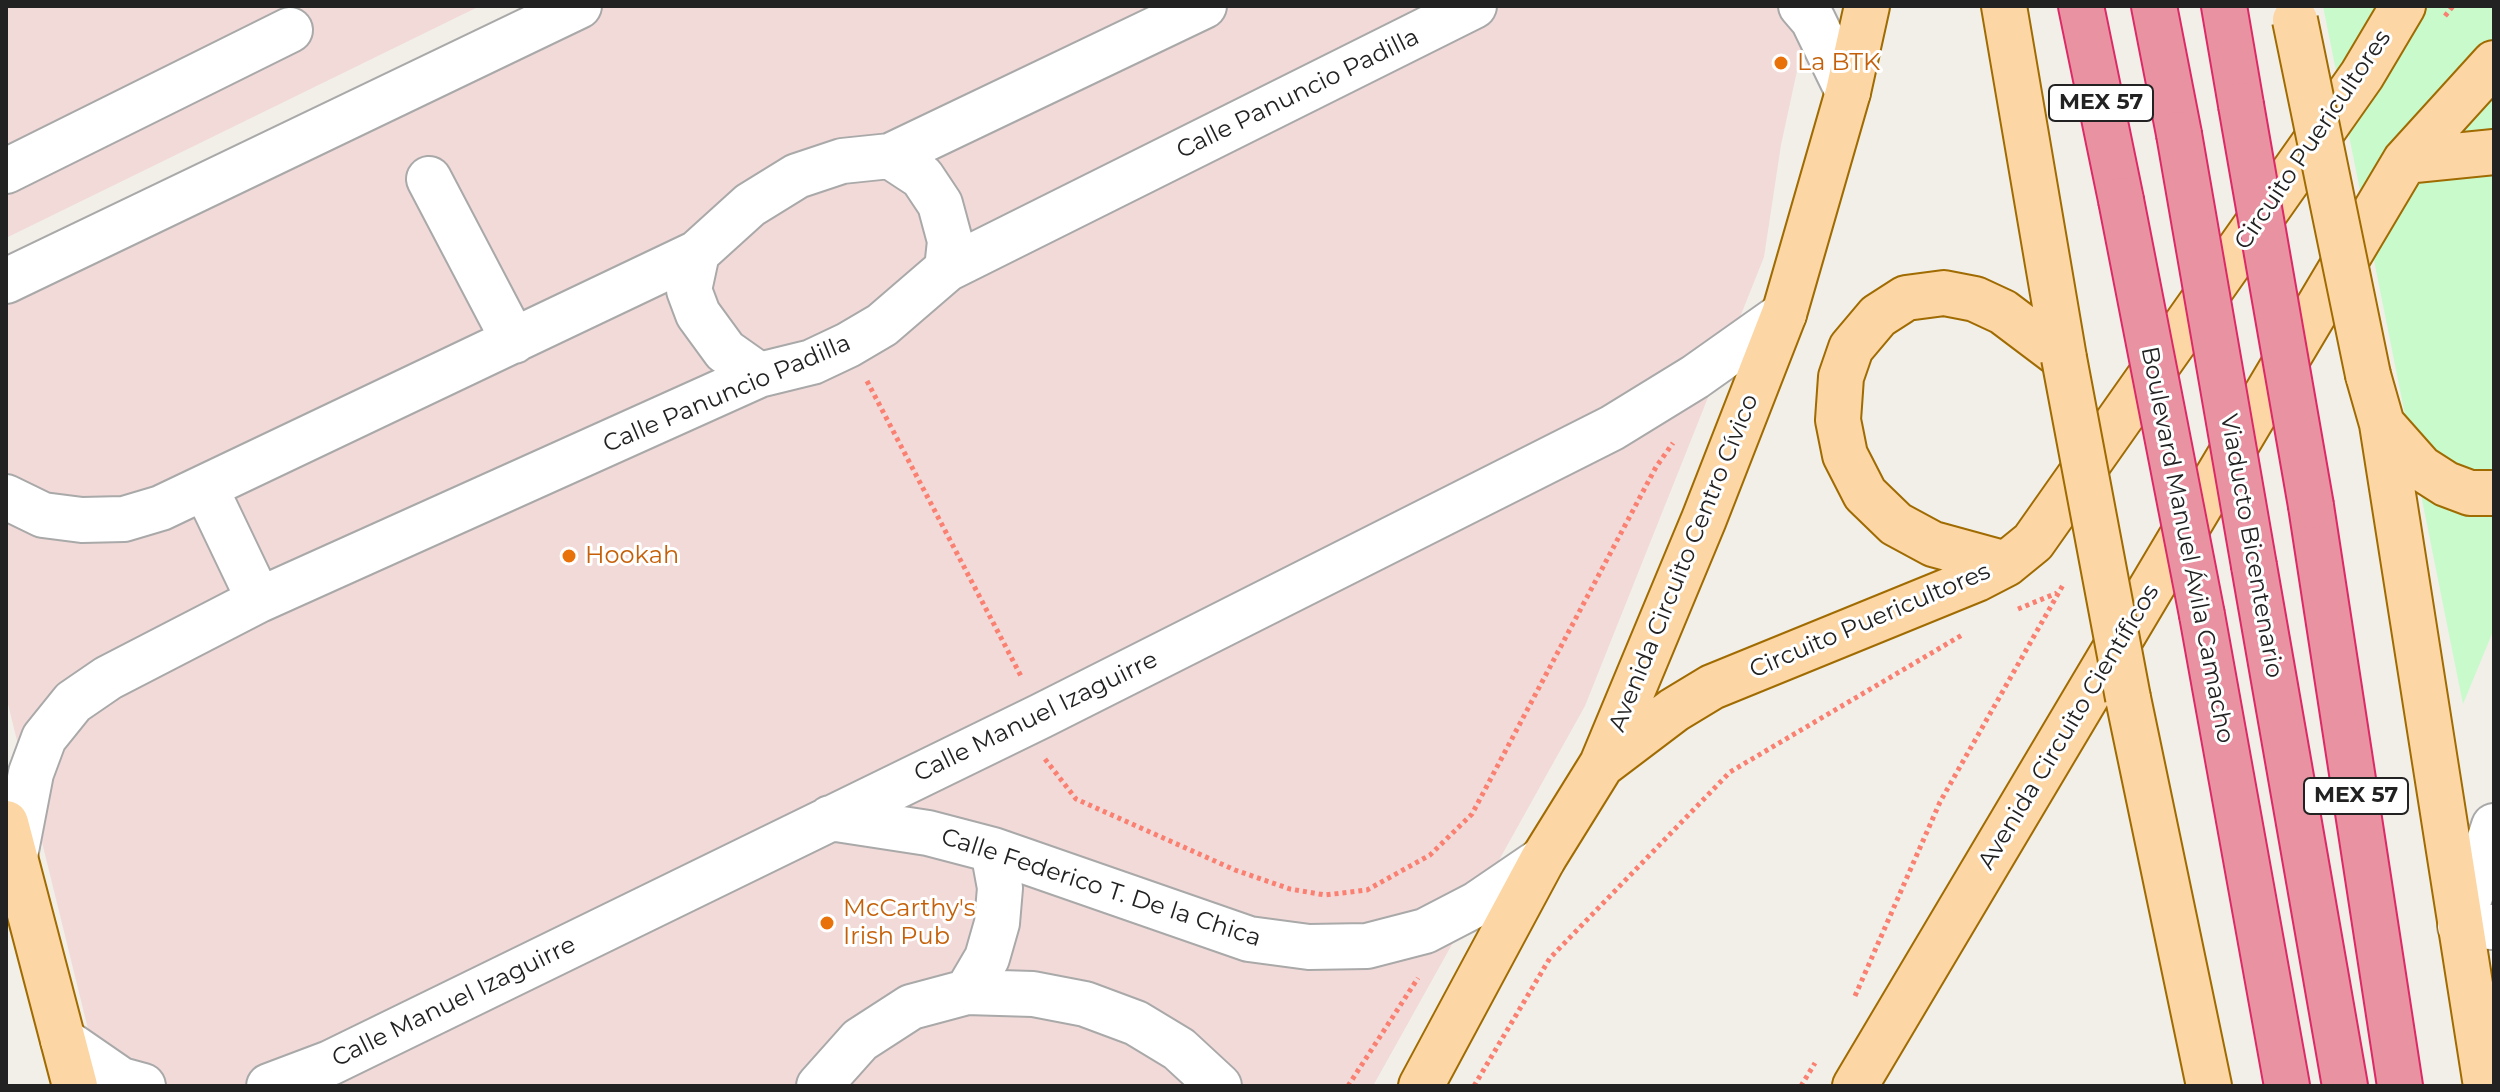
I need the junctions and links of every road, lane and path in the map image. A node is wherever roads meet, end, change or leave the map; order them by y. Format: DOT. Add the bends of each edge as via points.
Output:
graph roads {
  1 [pos="579,6"];
  2 [pos="1204,6"];
  3 [pos="1474,6"];
  4 [pos="1801,6"];
  5 [pos="1867,6"];
  6 [pos="2004,6"];
  7 [pos="2081,6"];
  8 [pos="2154,6"];
  9 [pos="2224,6"];
  10 [pos="2403,6"];
  11 [pos="2294,13"];
  12 [pos="290,30"];
  13 [pos="2494,63"];
  14 [pos="1848,92"];
  15 [pos="2494,152"];
  16 [pos="890,156"];
  17 [pos="2405,161"];
  18 [pos="6,171"];
  19 [pos="429,179"];
  20 [pos="697,253"];
  21 [pos="947,269"];
  22 [pos="6,281"];
  23 [pos="1784,314"];
  24 [pos="514,341"];
  25 [pos="848,345"];
  26 [pos="2064,358"];
  27 [pos="759,375"];
  28 [pos="1695,377"];
  29 [pos="2382,424"];
  30 [pos="206,489"];
  31 [pos="2494,493"];
  32 [pos="6,497"];
  33 [pos="2006,564"];
  34 [pos="259,600"];
  35 [pos="2016,610"];
  36 [pos="1973,628"];
  37 [pos="1041,716"];
  38 [pos="1602,764"];
  39 [pos="830,818"];
  40 [pos="2494,826"];
  41 [pos="10,840"];
  42 [pos="993,850"];
  43 [pos="1543,859"];
  44 [pos="2477,926"];
  45 [pos="1424,967"];
  46 [pos="967,992"];
  47 [pos="1853,1002"];
  48 [pos="63,1040"];
  49 [pos="1823,1051"];
  50 [pos="1869,1078"];
  51 [pos="75,1086"];
  52 [pos="143,1086"];
  53 [pos="269,1086"];
  54 [pos="819,1086"];
  55 [pos="1219,1086"];
  56 [pos="1348,1086"];
  57 [pos="1421,1086"];
  58 [pos="1474,1086"];
  59 [pos="1801,1086"];
  60 [pos="2209,1086"];
  61 [pos="2287,1086"];
  62 [pos="2345,1086"];
  63 [pos="2400,1086"];
  64 [pos="2486,1086"];
  1 -- 22 [label="street"];
  2 -- 16 [label="street"];
  3 -- 21 [label="street, Calle Panuncio Padilla"];
  4 -- 14 [label="street"];
  5 -- 14 [label="main road, Avenida Circuito Centro Cívico"];
  6 -- 26 [label="main road"];
  7 -- 61 [label="highway, Boulevard Manuel Ávila Camacho / MEX 57, bridge" via="2202,615"];
  8 -- 62 [label="highway, Viaducto Bicentenario, bridge"];
  9 -- 63 [label="highway, MEX 57, bridge" via="2311,506"];
  10 -- 33 [label="main road, Circuito Puericultores" via="2362,75 2033,542"];
  11 -- 29 [label="main road, bridge"];
  12 -- 18 [label="street"];
  13 -- 17 [label="main road, Avenida Circuito Científicos"];
  14 -- 23 [label="main road, Avenida Circuito Centro Cívico"];
  15 -- 17 [label="main road"];
  16 -- 20 [label="street" via="842,161 797,176 750,205"];
  16 -- 21 [label="street" via="922,177 940,204 950,241"];
  17 -- 50 [label="main road, Avenida Circuito Científicos"];
  19 -- 24 [label="street"];
  20 -- 24 [label="street"];
  20 -- 27 [label="street" via="689,290 698,314 725,351"];
  21 -- 25 [label="street, Calle Panuncio Padilla" via="882,325"];
  23 -- 28 [label="street, Calle Manuel Izaguirre"];
  23 -- 38 [label="main road, Avenida Circuito Centro Cívico"];
  24 -- 30 [label="street"];
  25 -- 27 [label="street, Calle Panuncio Padilla" via="812,362"];
  25 -- 37 [label="path"];
  26 -- 33 [label="main road" via="2003,312 1944,293 1906,298 1878,316 1851,348 1841,377 1838,420 1845,455 1865,494 1896,524 1933,544"];
  26 -- 60 [label="main road, bridge"];
  27 -- 34 [label="street, Calle Panuncio Padilla"];
  28 -- 37 [label="street, Calle Manuel Izaguirre" via="1612,428"];
  28 -- 37 [label="path" via="1695,411 1656,467 1472,814 1430,855 1367,890 1325,895 1290,889 1076,799 1046,760"];
  29 -- 31 [label="main road" via="2421,468 2446,484 2470,493"];
  29 -- 44 [label="main road"];
  30 -- 32 [label="street" via="124,519 43,515"];
  30 -- 34 [label="street"];
  33 -- 38 [label="main road, Circuito Puericultores" via="1712,687"];
  34 -- 41 [label="street, Calle Panuncio Padilla" via="108,678 73,702 44,738"];
  35 -- 47 [label="path" via="2058,593 1940,802"];
  36 -- 58 [label="path" via="1730,772 1550,958"];
  37 -- 39 [label="street, Calle Manuel Izaguirre"];
  38 -- 43 [label="main road, Avenida Circuito Centro Cívico"];
  39 -- 42 [label="street, Calle Federico T. De la Chica" via="928,833"];
  39 -- 53 [label="street, Calle Manuel Izaguirre" via="330,1063"];
  40 -- 44 [label="street"];
  41 -- 48 [label="main road"];
  42 -- 43 [label="street, Calle Federico T. De la Chica" via="1249,939 1309,947 1367,946 1425,931 1477,904"];
  42 -- 46 [label="street" via="1000,888 997,923 987,958"];
  43 -- 57 [label="main road, Avenida Circuito Centro Cívico"];
  44 -- 64 [label="main road"];
  45 -- 56 [label="path"];
  46 -- 54 [label="street" via="911,1007 860,1040"];
  46 -- 55 [label="street" via="1033,994 1123,1018 1179,1049"];
  48 -- 51 [label="main road"];
  48 -- 52 [label="street" via="121,1080"];
  49 -- 59 [label="path"];
}
